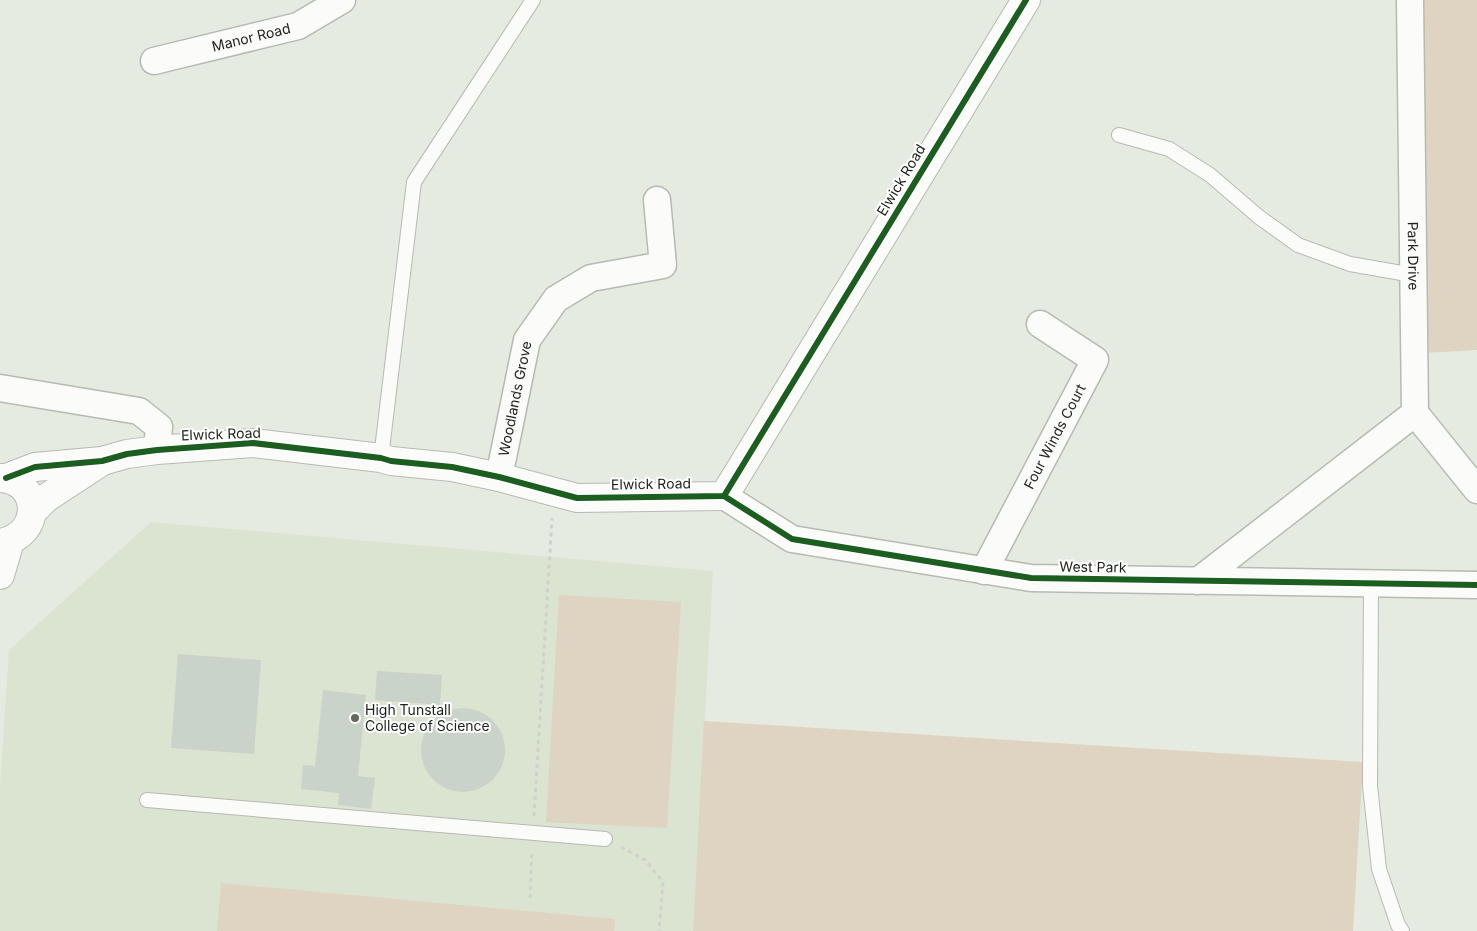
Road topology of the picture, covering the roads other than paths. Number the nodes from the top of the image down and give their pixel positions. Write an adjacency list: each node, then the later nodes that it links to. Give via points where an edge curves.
1 (342, 0): 5 (street, Manor Road, via 298,26)
2 (533, 0): 13 (lane, via 414,182)
3 (1026, 0): 18 (street, Elwick Road)
4 (1410, 0): 8 (street, Park Drive)
5 (154, 61)
6 (1119, 135): 8 (lane, via 1168,150 1210,176 1298,245 1350,264)
7 (657, 200): 15 (street, Woodlands Grove, via 663,266 591,278 556,299 527,340)
8 (1413, 275): 11 (street, Park Drive)
9 (1040, 324): 21 (street, Four Winds Court, via 1095,360)
10 (0, 388): 12 (street, via 139,411 159,427)
11 (1415, 413): 17 (street); 23 (street)
12 (157, 450): 13 (street, Elwick Road, via 253,443); 14 (street, Elwick Road)
13 (381, 458): 15 (street, Elwick Road)
14 (102, 461): 16 (street, Elwick Road, via 35,467); 19 (street, Elwick Road, via 46,498)
15 (499, 477): 18 (street, Elwick Road, via 577,498)
16 (3, 478): 19 (street, Elwick Road, via 22,487 28,494)
17 (1477, 490)
18 (724, 496): 21 (street, West Park, via 792,539)
19 (32, 512): 20 (street, Elwick Road, via 26,530)
20 (5, 542): 22 (street, Elwick Road)
21 (984, 571): 23 (street, West Park, via 1031,578)
22 (0, 575)
23 (1198, 581): 24 (street, West Park)
24 (1371, 584): 25 (street, West Park); 28 (lane, via 1370,786 1379,869)
25 (1477, 585)
26 (147, 800): 27 (lane)
27 (605, 839)
28 (1402, 931)

